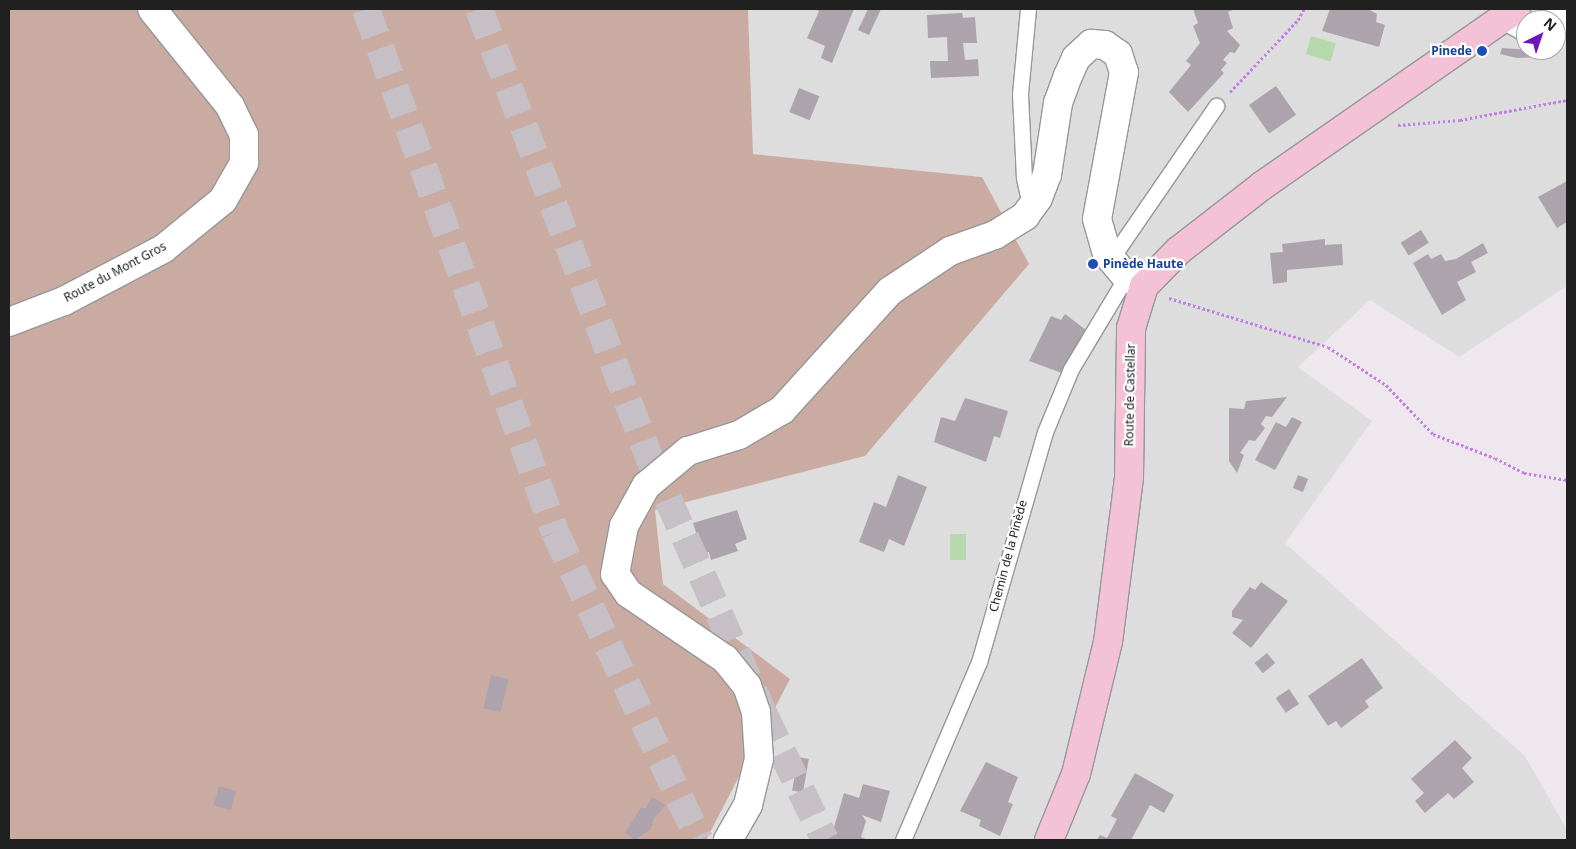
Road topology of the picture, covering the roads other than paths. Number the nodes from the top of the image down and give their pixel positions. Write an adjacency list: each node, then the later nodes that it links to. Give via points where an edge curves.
1 (152, 9): 7 (street, Route du Mont Gros, via 230,106 244,135 244,163 224,200 163,249 64,300)
2 (1028, 9): 5 (lane, via 1020,94 1024,178 1027,192)
3 (1516, 17): 6 (street, Route de Castellar, via 1263,185 1178,251)
4 (1216, 106): 6 (lane, Chemin de la Pinède)
5 (1038, 198): 6 (street, via 1047,175 1058,103 1076,58 1091,44 1105,45 1118,54 1124,72 1097,219); 8 (street, via 1025,216 995,235 950,251 890,291 782,410 739,435 688,451 646,486 624,526 615,574 628,593 725,659 747,686 756,712 759,759 748,805)
6 (1127, 274): 9 (lane, Chemin de la Pinède, via 1071,369 1045,432 979,662); 10 (street, Route de Castellar, via 1131,328 1129,477 1108,642 1076,774)
7 (9, 322)
8 (728, 840)
9 (903, 840)
10 (1049, 840)

